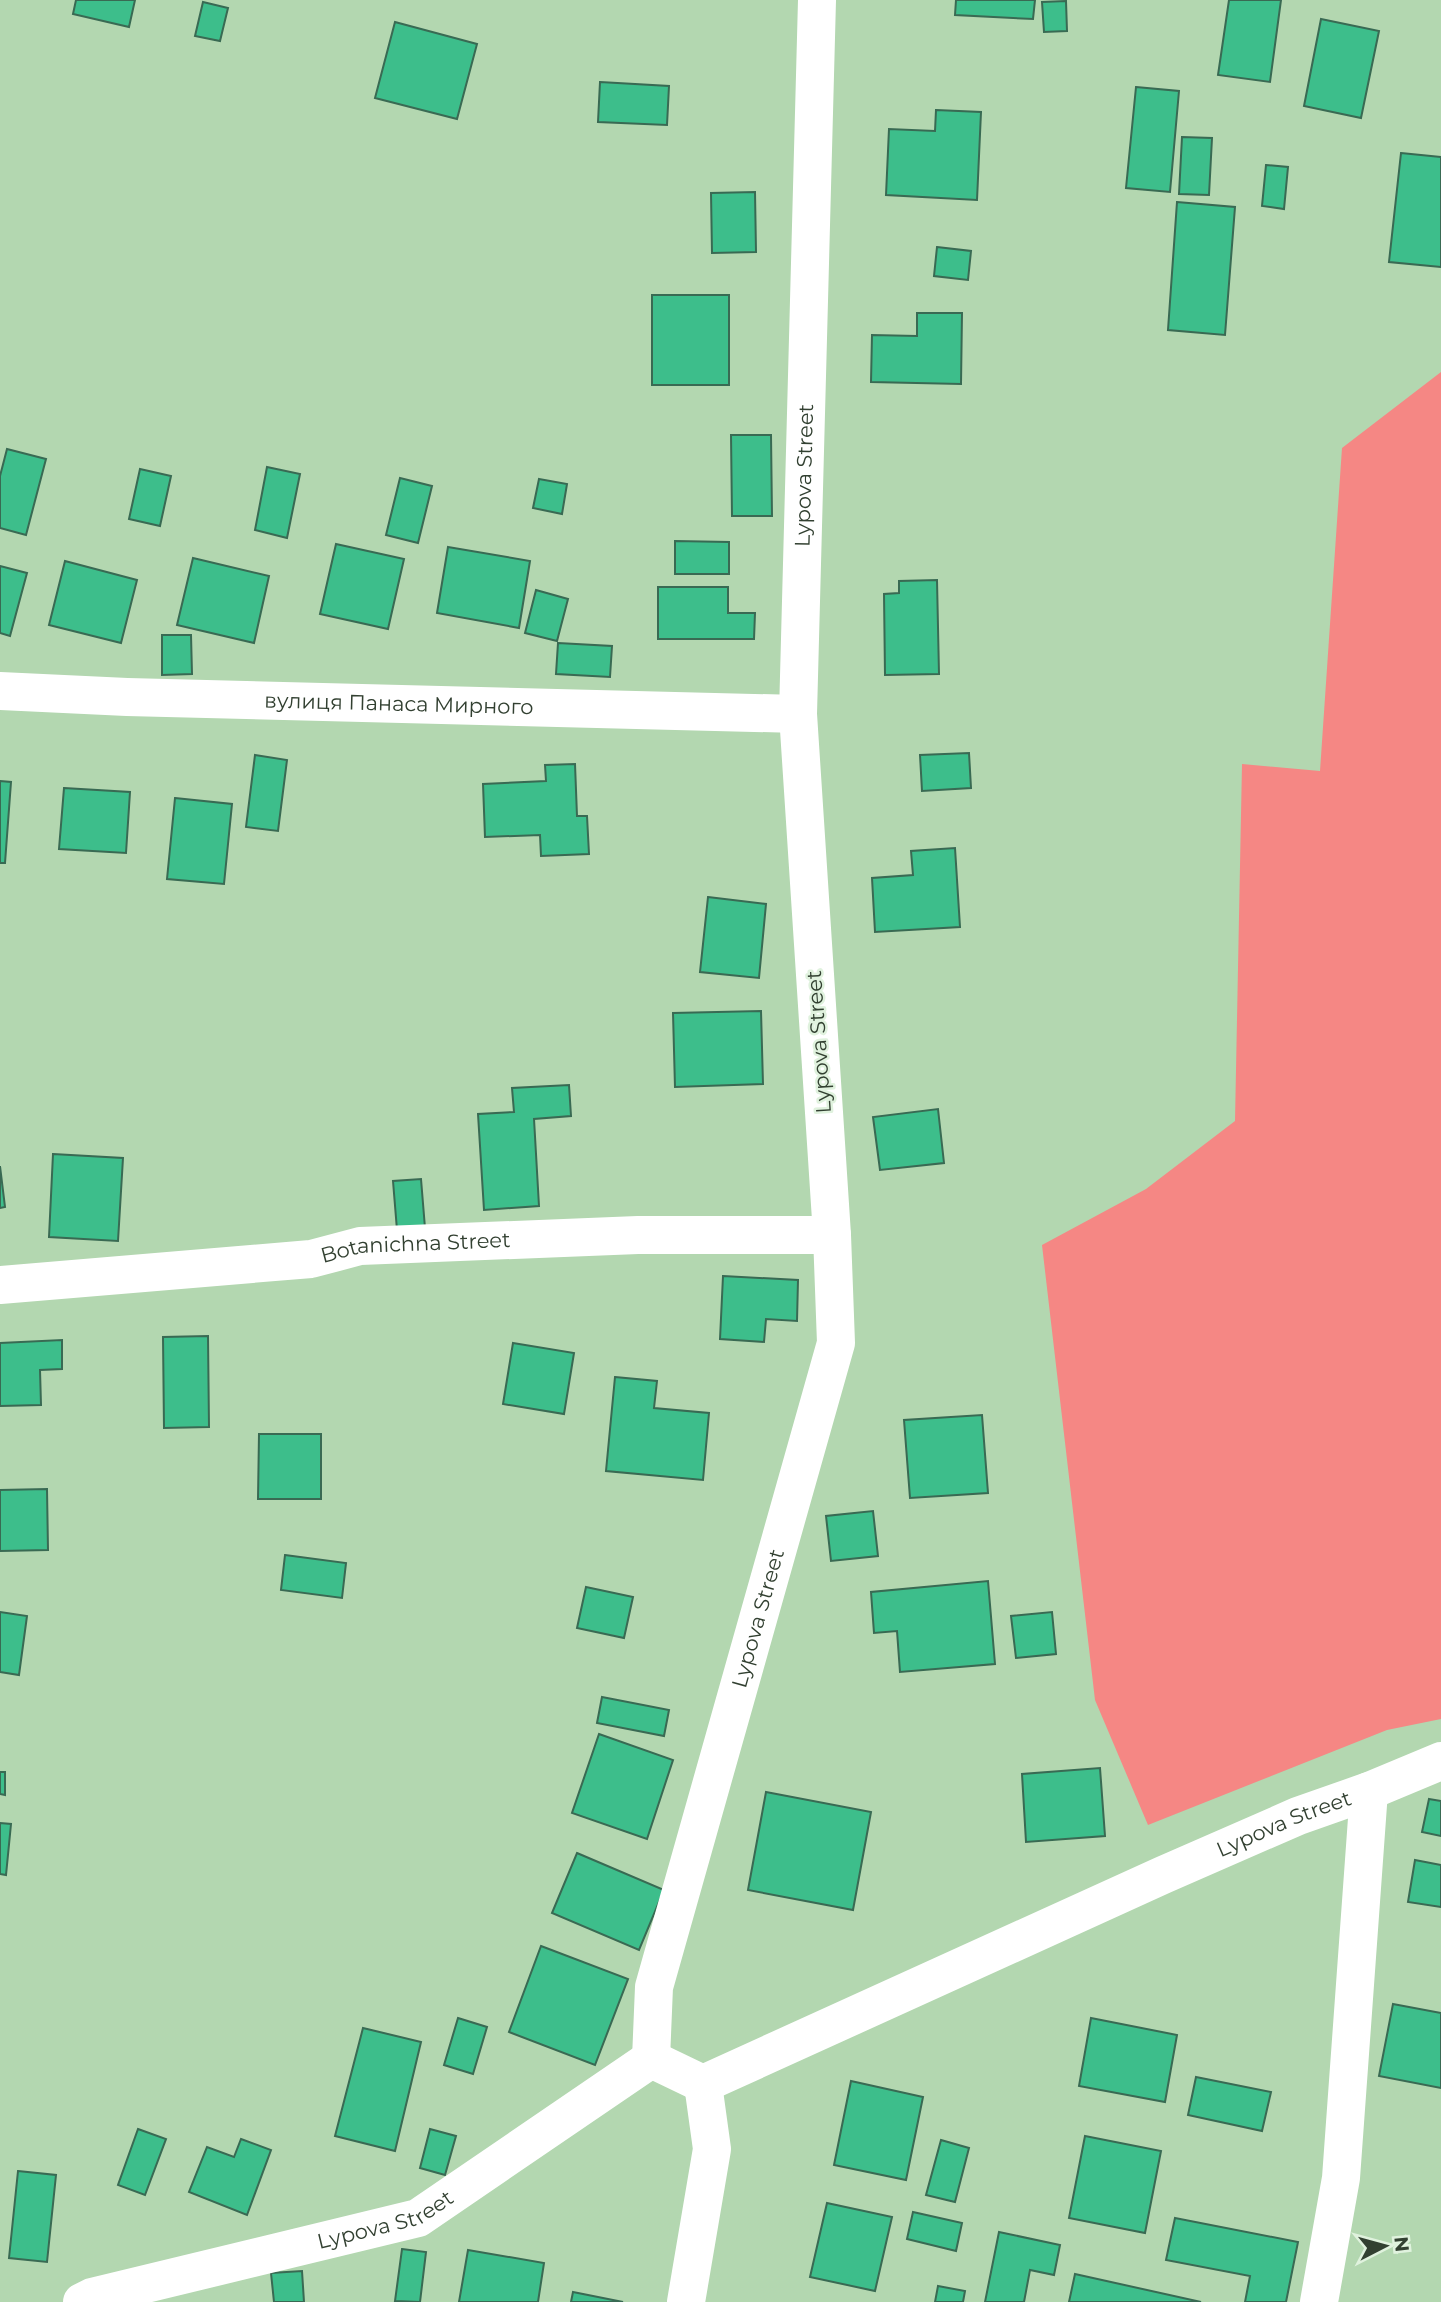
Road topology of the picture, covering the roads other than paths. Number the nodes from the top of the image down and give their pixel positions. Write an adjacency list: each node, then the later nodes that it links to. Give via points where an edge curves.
1 (817, 0): 3 (street, Lypova Street)
2 (0, 691): 3 (street, вулиця Панаса Мирного)
3 (798, 714): 4 (street, Lypova Street)
4 (832, 1235): 5 (street, Botanichna Street, via 638,1235 360,1247 311,1259); 8 (street, Lypova Street, via 836,1343 654,1987)
5 (0, 1285)
6 (1441, 1761): 7 (street, Lypova Street)
7 (1369, 1791): 9 (street, Lypova Street, via 1298,1816 1175,1870); 12 (street, via 1341,2178)
8 (651, 2059): 9 (street); 10 (street, Lypova Street, via 418,2218)
9 (703, 2084): 11 (street, via 712,2149)
10 (82, 2302)
11 (686, 2302)
12 (1319, 2302)

